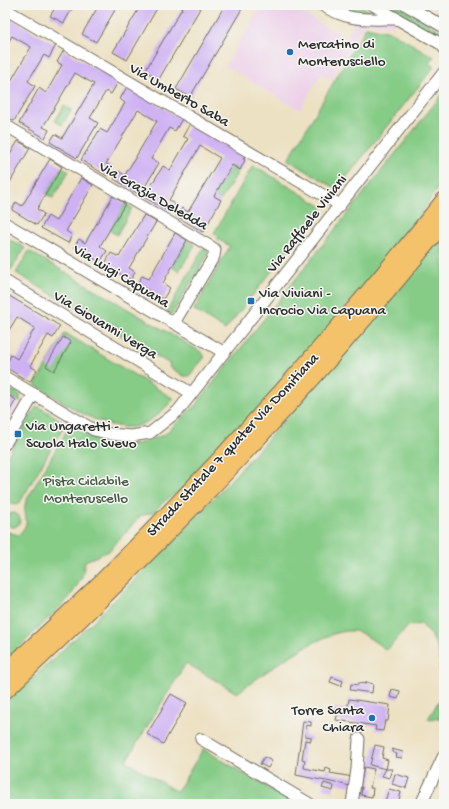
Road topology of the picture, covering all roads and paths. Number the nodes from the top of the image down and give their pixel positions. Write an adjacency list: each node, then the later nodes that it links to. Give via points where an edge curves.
1 (322, 5): 5 (street, via 338,15 350,18)
2 (373, 5): 5 (street)
3 (406, 5): 6 (street)
4 (5, 9): 11 (street, Via Umberto Saba)
5 (396, 19): 7 (street)
6 (444, 27)
7 (444, 48)
8 (444, 72): 11 (street, Via Raffaele Viviani)
9 (5, 125): 15 (street, Via Grazia Deledda, via 215,250 214,256)
10 (444, 201): 21 (highway, Strada Statale 7 quater Via Domitiana, via 268,409 108,576)
11 (340, 204): 16 (street, Via Raffaele Viviani)
12 (444, 221): 22 (highway, Strada Statale 7 quater Via Domitiana, via 321,368 228,470 117,584)
13 (5, 223): 15 (street, Via Luigi Capuana)
14 (5, 281): 18 (street, Via Giovanni Verga)
15 (174, 323): 16 (street, Via Luigi Capuana)
16 (223, 352): 18 (street, Via Raffaele Viviani)
17 (5, 377): 19 (street, Via Raffaele Viviani)
18 (191, 393): 19 (street, Via Raffaele Viviani, via 178,411 165,422 150,432 131,436 94,430)
19 (34, 394): 20 (street)
20 (5, 444)
21 (5, 673)
22 (5, 690)
23 (201, 739): 26 (street)
24 (358, 739): 27 (street)
25 (444, 755): 28 (street)
26 (310, 804)
27 (352, 804)
28 (421, 804)

